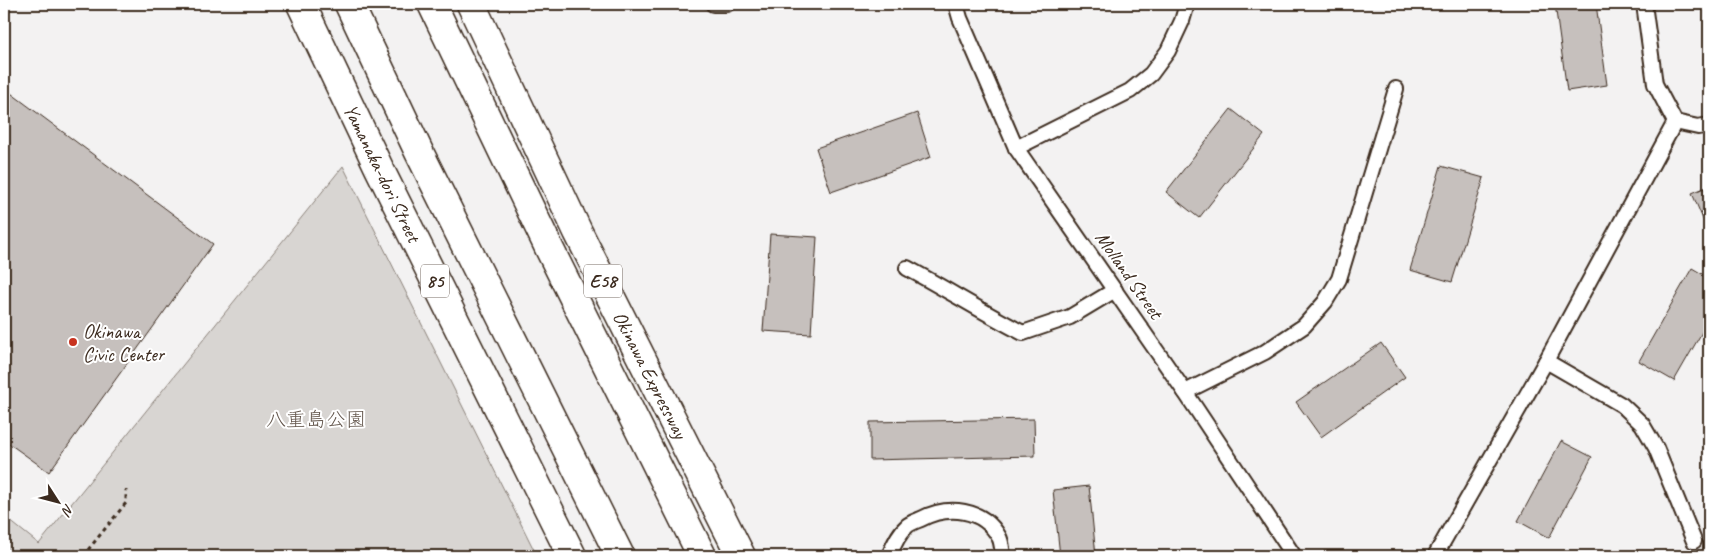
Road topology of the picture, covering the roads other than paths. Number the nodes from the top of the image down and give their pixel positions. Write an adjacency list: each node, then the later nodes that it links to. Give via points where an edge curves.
1 (301, 4): 19 (main road, Yamanaka-dori Street / 85)
2 (349, 4): 20 (main road, 85, via 423,161)
3 (432, 4): 21 (main road, Okinawa Expressway / E58)
4 (471, 4): 22 (main road, Okinawa Expressway / E58, via 578,232)
5 (713, 4): 6 (lane)
6 (727, 4)
7 (956, 4): 13 (lane, Molland Street)
8 (1187, 4): 13 (lane, via 1168,51 1151,74 1130,91)
9 (1644, 4): 11 (lane, via 1654,84)
10 (1396, 89): 17 (lane, via 1339,279 1325,302 1304,326 1272,347)
11 (1675, 122): 12 (lane, via 1698,127); 16 (lane)
12 (1709, 125)
13 (1016, 148): 15 (lane, Molland Street)
14 (907, 268): 15 (lane, via 1023,333 1070,317)
15 (1115, 290): 17 (lane, Molland Street)
16 (1546, 361): 18 (lane, via 1622,405 1642,424 1656,448); 26 (lane)
17 (1185, 392): 25 (lane, Molland Street)
18 (1694, 541)
19 (572, 556)
20 (620, 556)
21 (702, 556)
22 (741, 556)
23 (889, 556): 24 (lane, via 907,526 946,510 966,511 989,524 1000,538)
24 (1003, 556)
25 (1294, 556)
26 (1435, 556)

